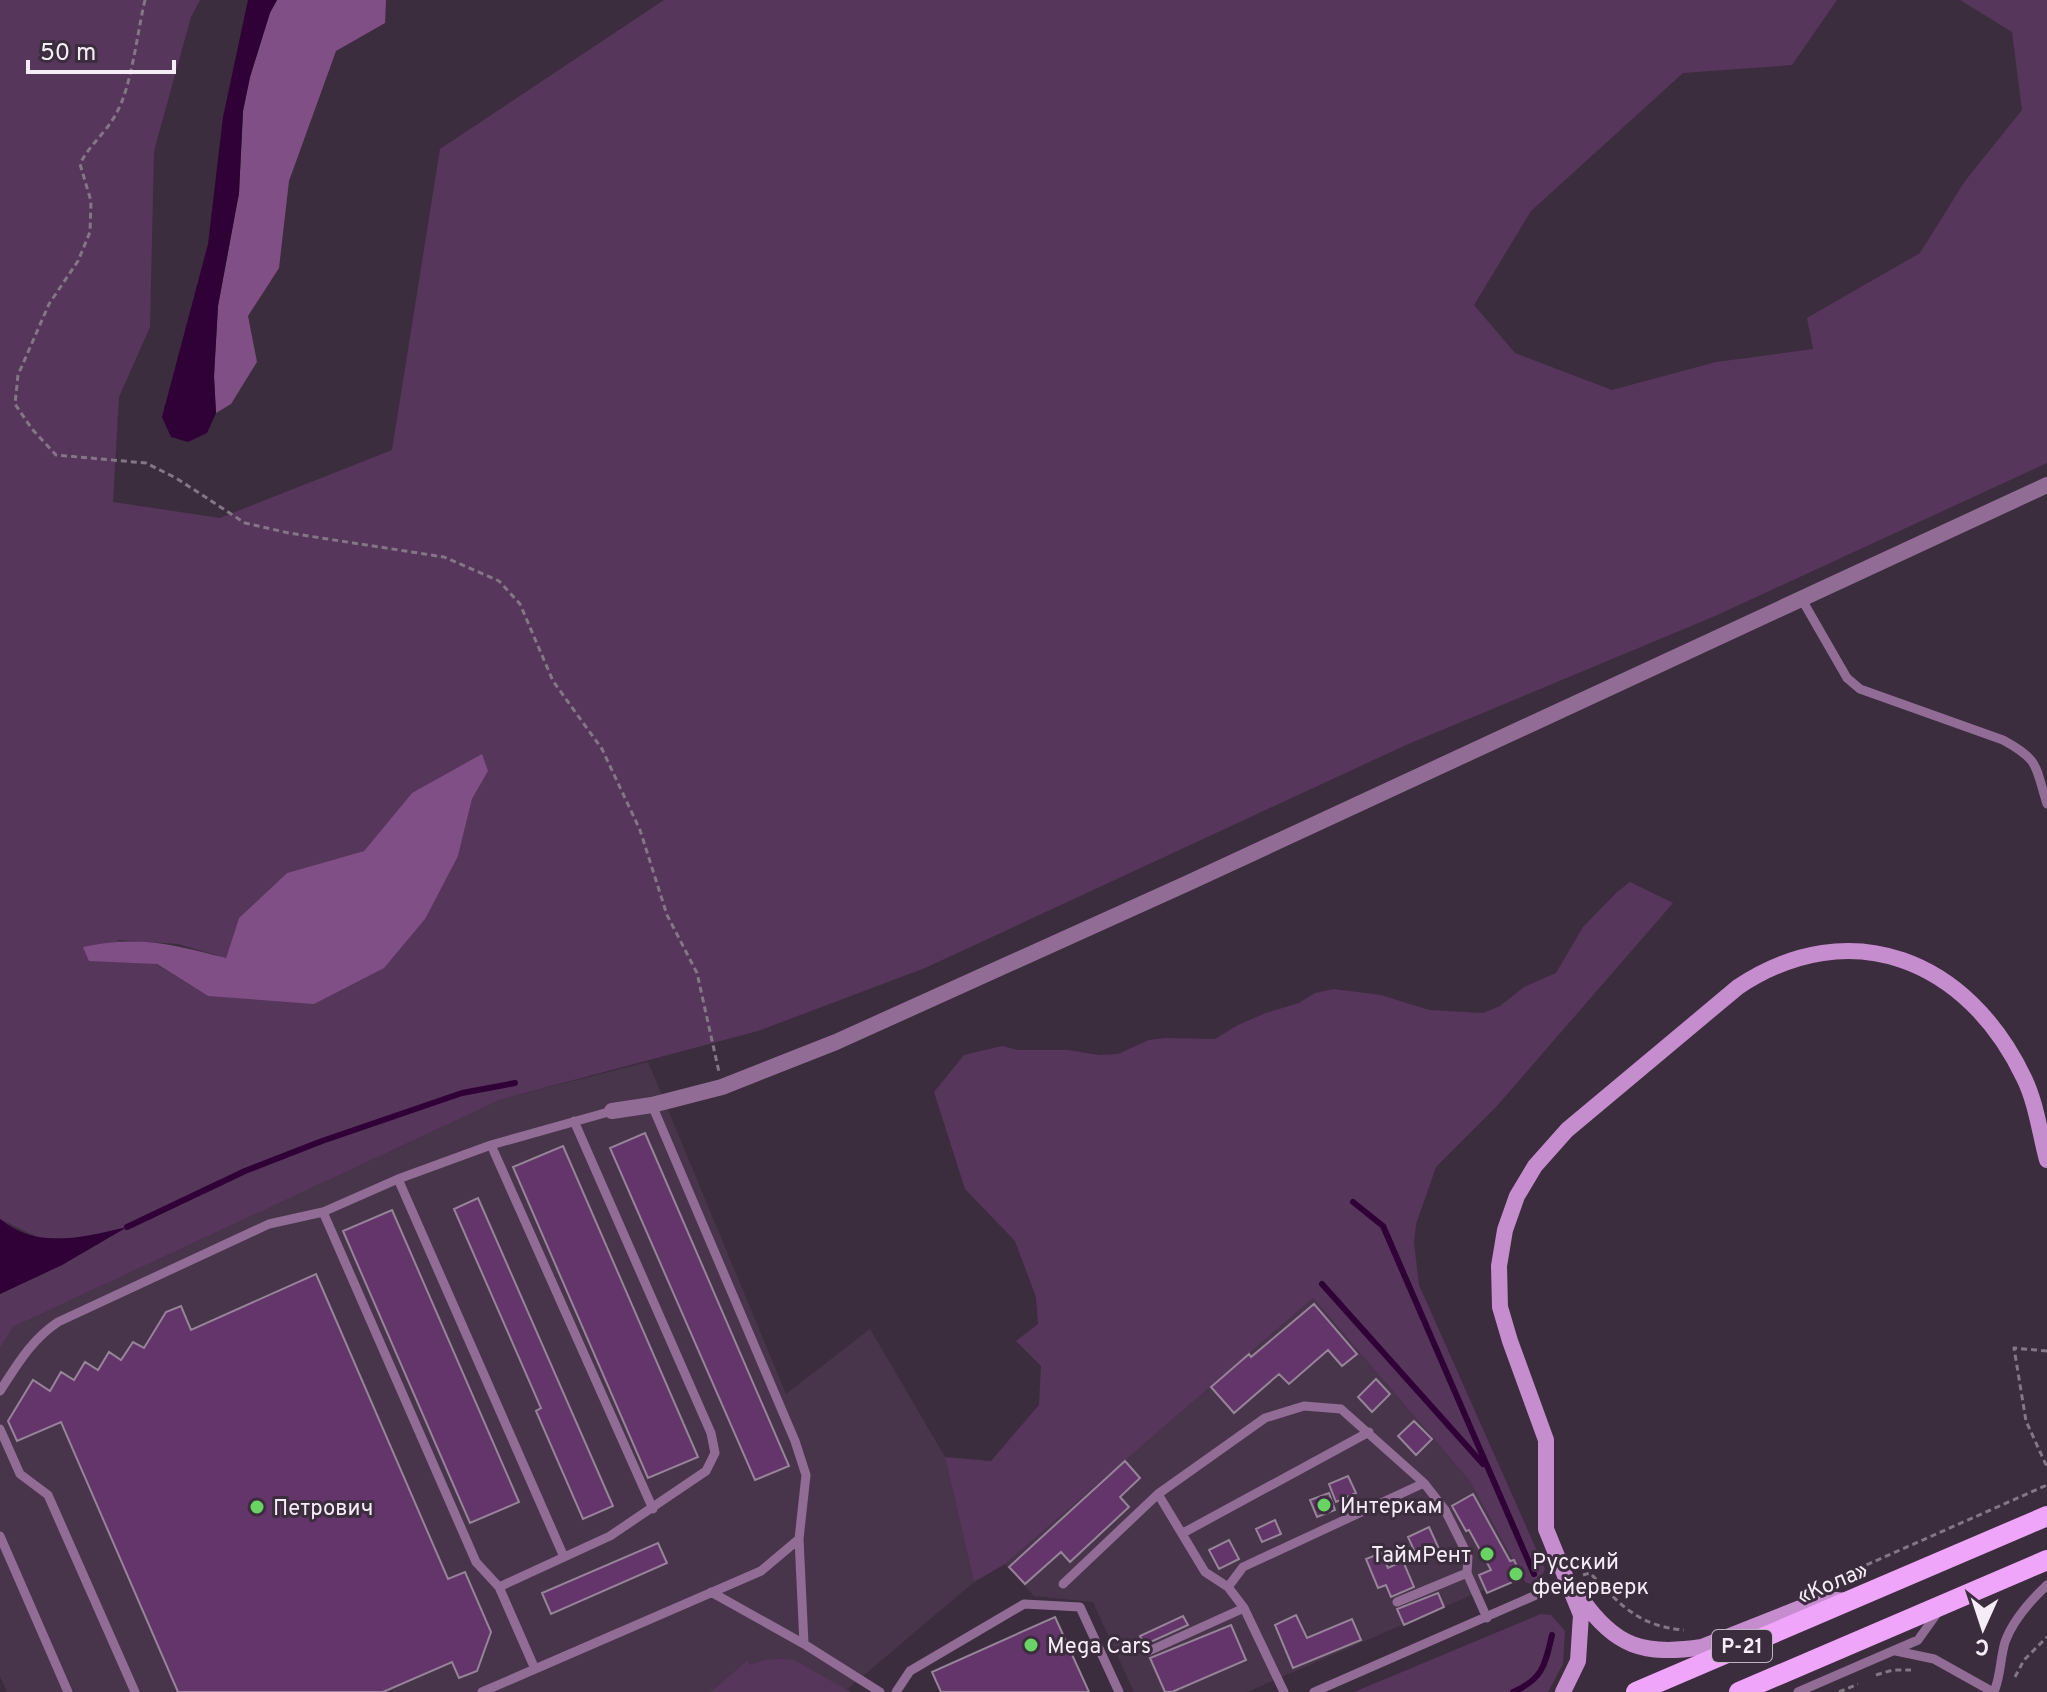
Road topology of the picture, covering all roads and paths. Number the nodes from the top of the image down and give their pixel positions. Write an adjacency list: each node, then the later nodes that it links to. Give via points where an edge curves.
1 (145, 0): 5 (path, via 117,113 80,164 91,201 90,232 49,304 18,375 15,404 56,455 146,463 245,523 444,557 499,581 520,604 553,681 602,749 640,830 667,915 697,973)
2 (2047, 485): 3 (street)
3 (1801, 598): 4 (lane, via 1847,678 1860,689 2023,751 2033,759); 5 (street, via 1159,896 836,1042)
4 (2047, 804)
5 (722, 1087): 6 (street)
6 (652, 1105): 7 (street); 25 (lane, via 795,1441 806,1475)
7 (612, 1111): 8 (lane)
8 (574, 1121): 9 (lane); 21 (lane, via 711,1433 715,1453 706,1471)
9 (491, 1145): 11 (lane); 21 (lane)
10 (2047, 1160): 29 (street, via 2026,1080 1974,1006 1942,977 1905,959 1859,950 1822,953 1763,970 1567,1130 1517,1196 1499,1266 1503,1319 1546,1440 1546,1529)
11 (398, 1179): 12 (lane); 26 (lane)
12 (323, 1212): 14 (lane, via 269,1224 58,1322 33,1341); 33 (lane, via 476,1562)
13 (2047, 1351): 17 (path, via 2014,1348 2026,1421)
14 (0, 1391)
15 (0, 1429): 53 (lane, via 20,1474 48,1495)
16 (1369, 1432): 18 (lane); 20 (lane, via 1341,1409 1304,1406 1265,1418); 23 (lane)
17 (2047, 1467)
18 (1424, 1483): 28 (lane, via 1462,1544); 34 (lane, via 1243,1567)
19 (2047, 1485): 31 (path)
20 (1158, 1494): 23 (lane); 30 (lane)
21 (653, 1509): 26 (lane)
22 (2047, 1516): 36 (main road, «Кола» / Р-21)
23 (1183, 1533): 34 (lane, via 1205,1572)
24 (0, 1536): 52 (lane)
25 (799, 1539): 35 (lane, via 761,1571); 43 (lane)
26 (564, 1557): 33 (lane)
27 (2047, 1560): 38 (main road, Р-21)
28 (1467, 1573): 37 (lane); 40 (lane)
29 (1568, 1581): 36 (street, via 1610,1633 1627,1643 1665,1650 1702,1647 1823,1599); 40 (lane); 41 (path, via 1590,1573 1627,1611 1664,1628); 59 (street, via 1581,1615 1581,1637 1578,1661)
30 (1063, 1584)
31 (1822, 1584)
32 (2047, 1585): 64 (lane, via 2030,1601 2006,1640)
33 (499, 1587): 46 (lane)
34 (1228, 1587): 39 (lane)
35 (711, 1592): 43 (lane); 46 (lane)
36 (1848, 1601): 60 (main road, «Кола» / Р-21)
37 (1397, 1602)
38 (1945, 1603): 45 (lane, via 1918,1640); 61 (main road, Р-21)
39 (1244, 1608): 44 (lane); 57 (lane)
40 (1487, 1618): 58 (lane)
41 (1686, 1630)
42 (2047, 1637): 50 (path, via 2024,1660)
43 (804, 1644): 54 (lane)
44 (1149, 1651)
45 (1892, 1651): 62 (lane); 64 (lane, via 1934,1659)
46 (535, 1669): 51 (lane)
47 (1920, 1670): 48 (path)
48 (1876, 1675)
49 (1864, 1681): 63 (path)
50 (2012, 1683)
51 (486, 1691)
52 (68, 1692)
53 (135, 1692)
54 (880, 1692)
55 (896, 1692): 56 (lane, via 910,1671 1024,1604 1080,1607)
56 (1119, 1692)
57 (1284, 1692)
58 (1314, 1692)
59 (1563, 1692)
60 (1636, 1692)
61 (1739, 1692)
62 (1798, 1692)
63 (1839, 1692)
64 (1994, 1692)

